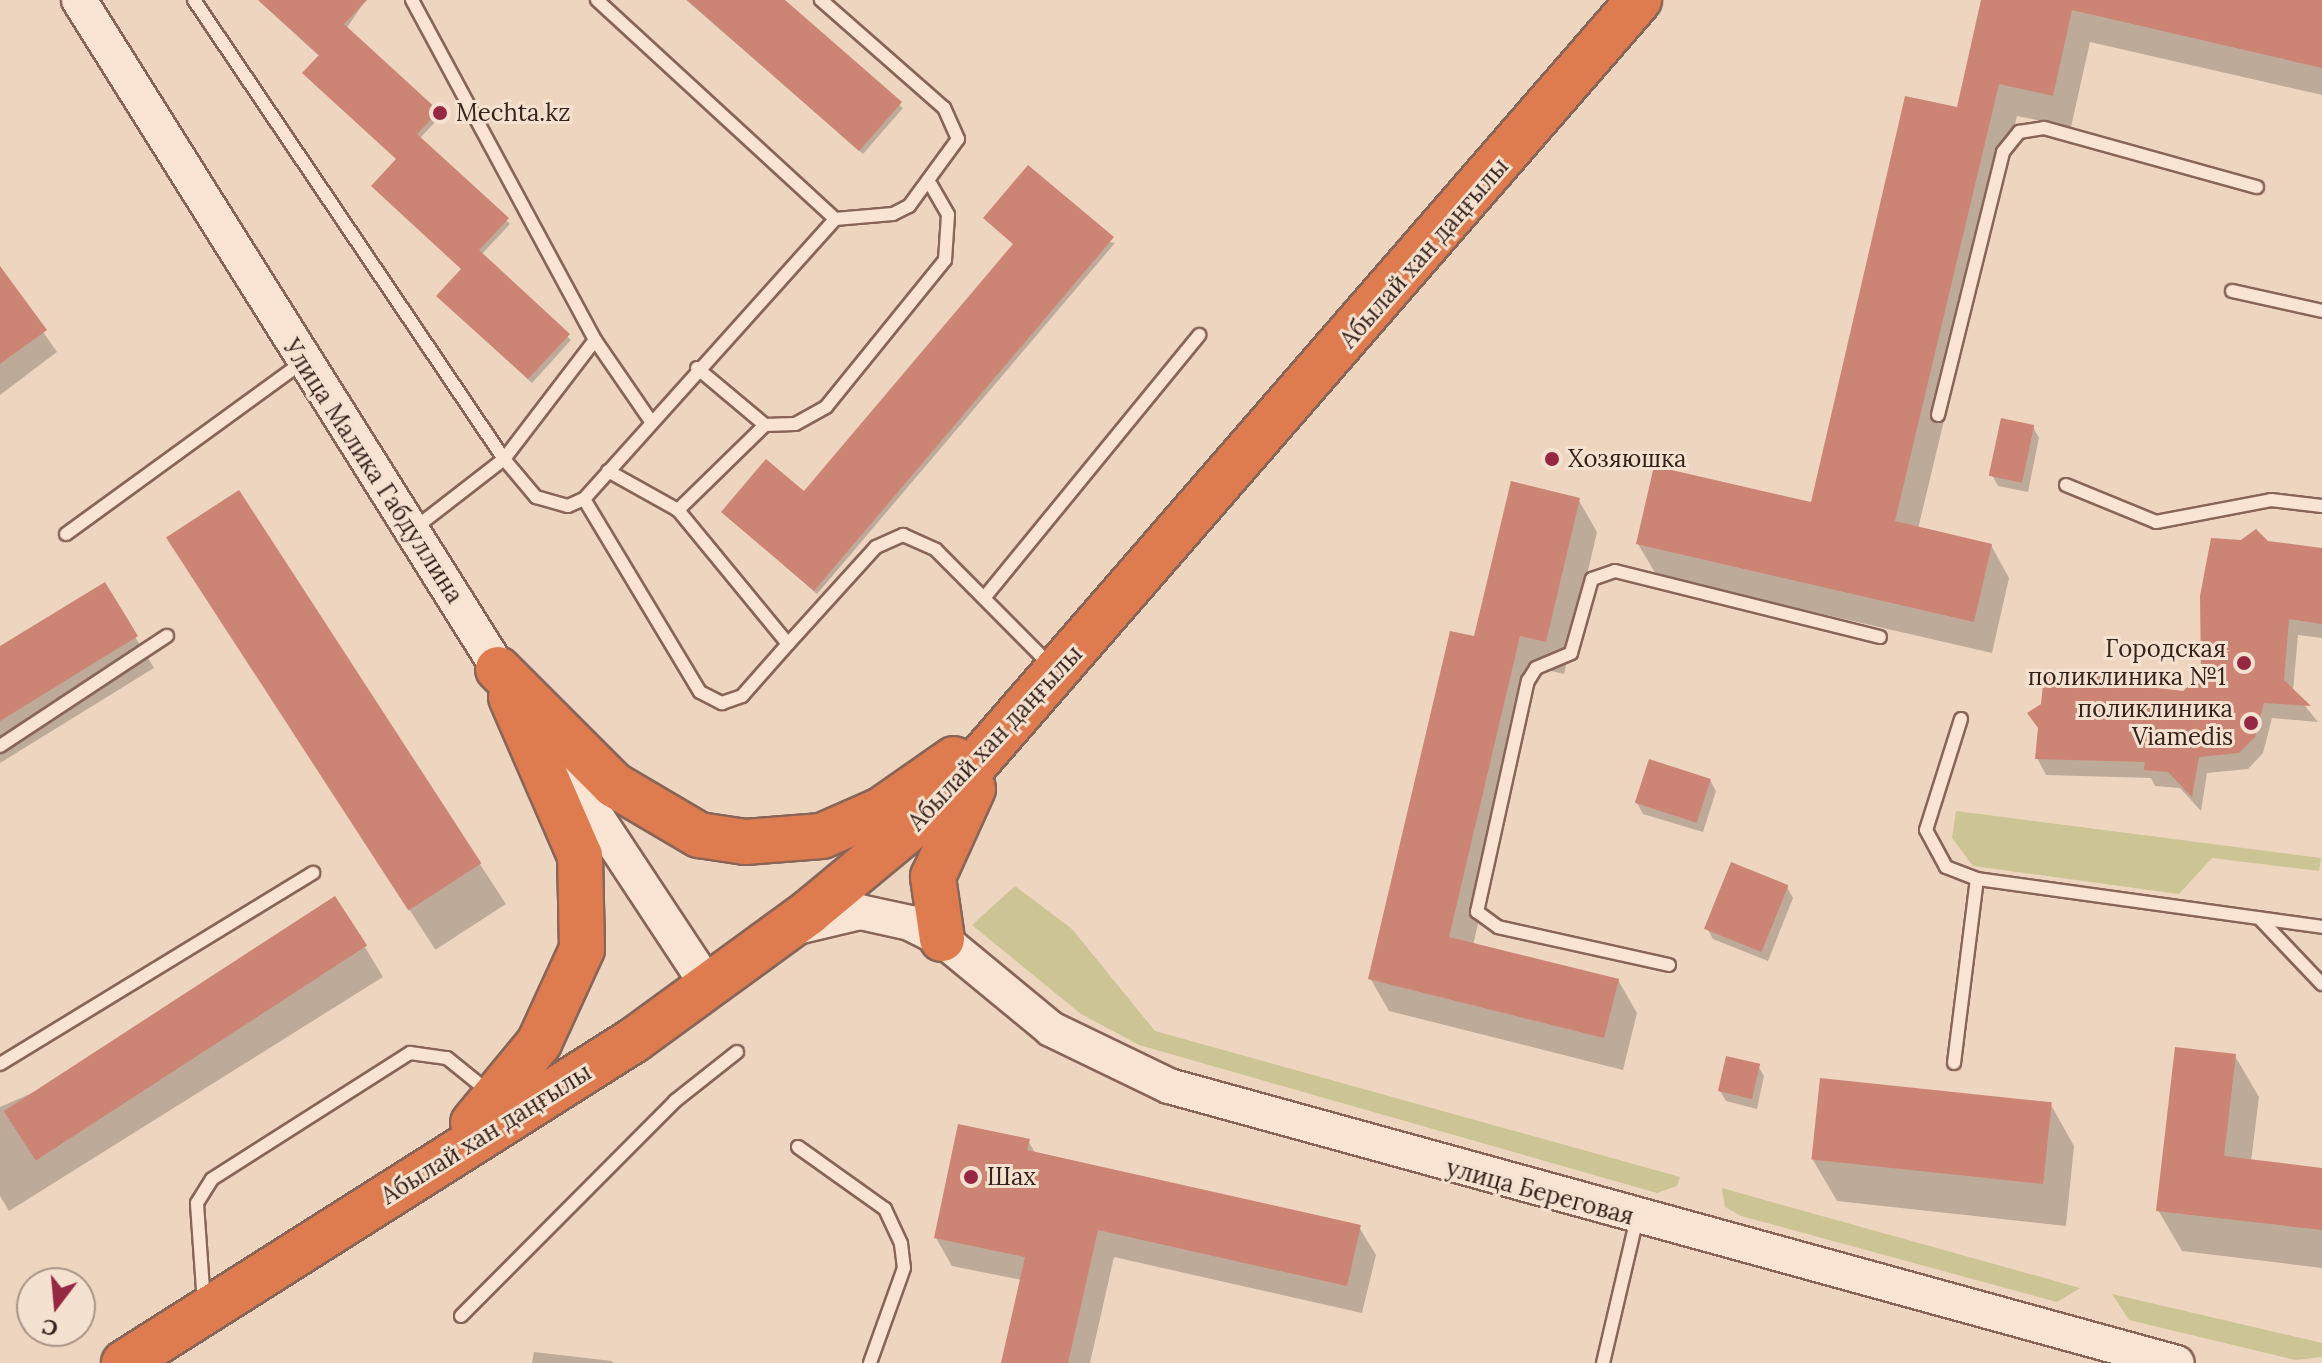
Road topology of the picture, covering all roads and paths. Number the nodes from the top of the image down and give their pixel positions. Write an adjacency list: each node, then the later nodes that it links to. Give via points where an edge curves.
1 (79, 0): 14 (street, Улица Малика Габдуллина)
2 (194, 0): 19 (lane)
3 (412, 0): 13 (lane)
4 (597, 0): 9 (lane)
5 (821, 0): 7 (lane, via 957,126 958,139)
6 (1639, 0): 32 (highway, Абылай хан даңғылы)
7 (931, 185): 9 (lane, via 893,214); 18 (lane, via 948,215 945,260 826,407 795,424)
8 (2257, 187): 16 (lane, via 2044,128 2019,132 2003,152)
9 (835, 219): 15 (lane)
10 (2232, 291): 11 (lane)
11 (2322, 311)
12 (1199, 335): 27 (lane)
13 (595, 340): 17 (lane); 19 (lane)
14 (301, 363): 25 (street, Улица Малика Габдуллина); 26 (lane)
15 (697, 368): 17 (lane); 18 (lane)
16 (1938, 415)
17 (650, 420): 20 (lane)
18 (765, 425): 24 (lane)
19 (504, 459): 22 (lane, via 551,504); 25 (lane)
20 (608, 471): 22 (lane); 24 (lane)
21 (2066, 485): 23 (lane, via 2156,522 2271,500)
22 (584, 499): 30 (lane, via 700,692 722,703 742,696)
23 (2322, 506)
24 (678, 510): 30 (lane)
25 (414, 528): 31 (street, Улица Малика Габдуллина)
26 (66, 534)
27 (984, 598): 30 (lane, via 922,539 888,539); 32 (lane)
28 (167, 636): 35 (lane)
29 (1880, 637): 42 (lane, via 1615,571 1592,579 1571,653 1536,668 1528,681 1477,912 1498,927)
30 (788, 644)
31 (498, 669): 33 (highway, via 638,804 683,831 745,842 788,842 853,827); 44 (street, Улица Малика Габдуллина); 48 (highway, via 570,825 583,918 582,949 558,1012)
32 (1058, 673): 33 (highway, Абылай хан даңғылы)
33 (1027, 707): 40 (highway, Абылай хан даңғылы, via 944,800); 41 (highway, via 938,858 930,898)
34 (1961, 719): 37 (lane, via 1926,830 1946,867)
35 (0, 746)
36 (313, 873): 47 (lane)
37 (1977, 879): 38 (lane); 46 (lane)
38 (2260, 919): 39 (lane); 43 (lane)
39 (2322, 927)
40 (777, 935): 41 (street, via 860,912); 44 (highway, Абылай хан даңғылы)
41 (942, 939): 50 (street, улица Береговая, via 1051,1029 1169,1086)
42 (1669, 965)
43 (2322, 984)
44 (708, 986): 48 (highway, Абылай хан даңғылы)
45 (737, 1052): 52 (lane, via 675,1101)
46 (1954, 1063)
47 (0, 1064)
48 (507, 1107): 51 (highway, Абылай хан даңғылы, via 404,1186); 51 (lane, via 447,1058 410,1053 212,1179 197,1203)
49 (798, 1147): 54 (lane, via 885,1209 901,1244 904,1268)
50 (1637, 1218): 55 (lane); 56 (street, улица Береговая)
51 (205, 1312): 53 (highway, Абылай хан даңғылы)
52 (461, 1316)
53 (124, 1363)
54 (870, 1363)
55 (1603, 1363)
56 (2177, 1363)

